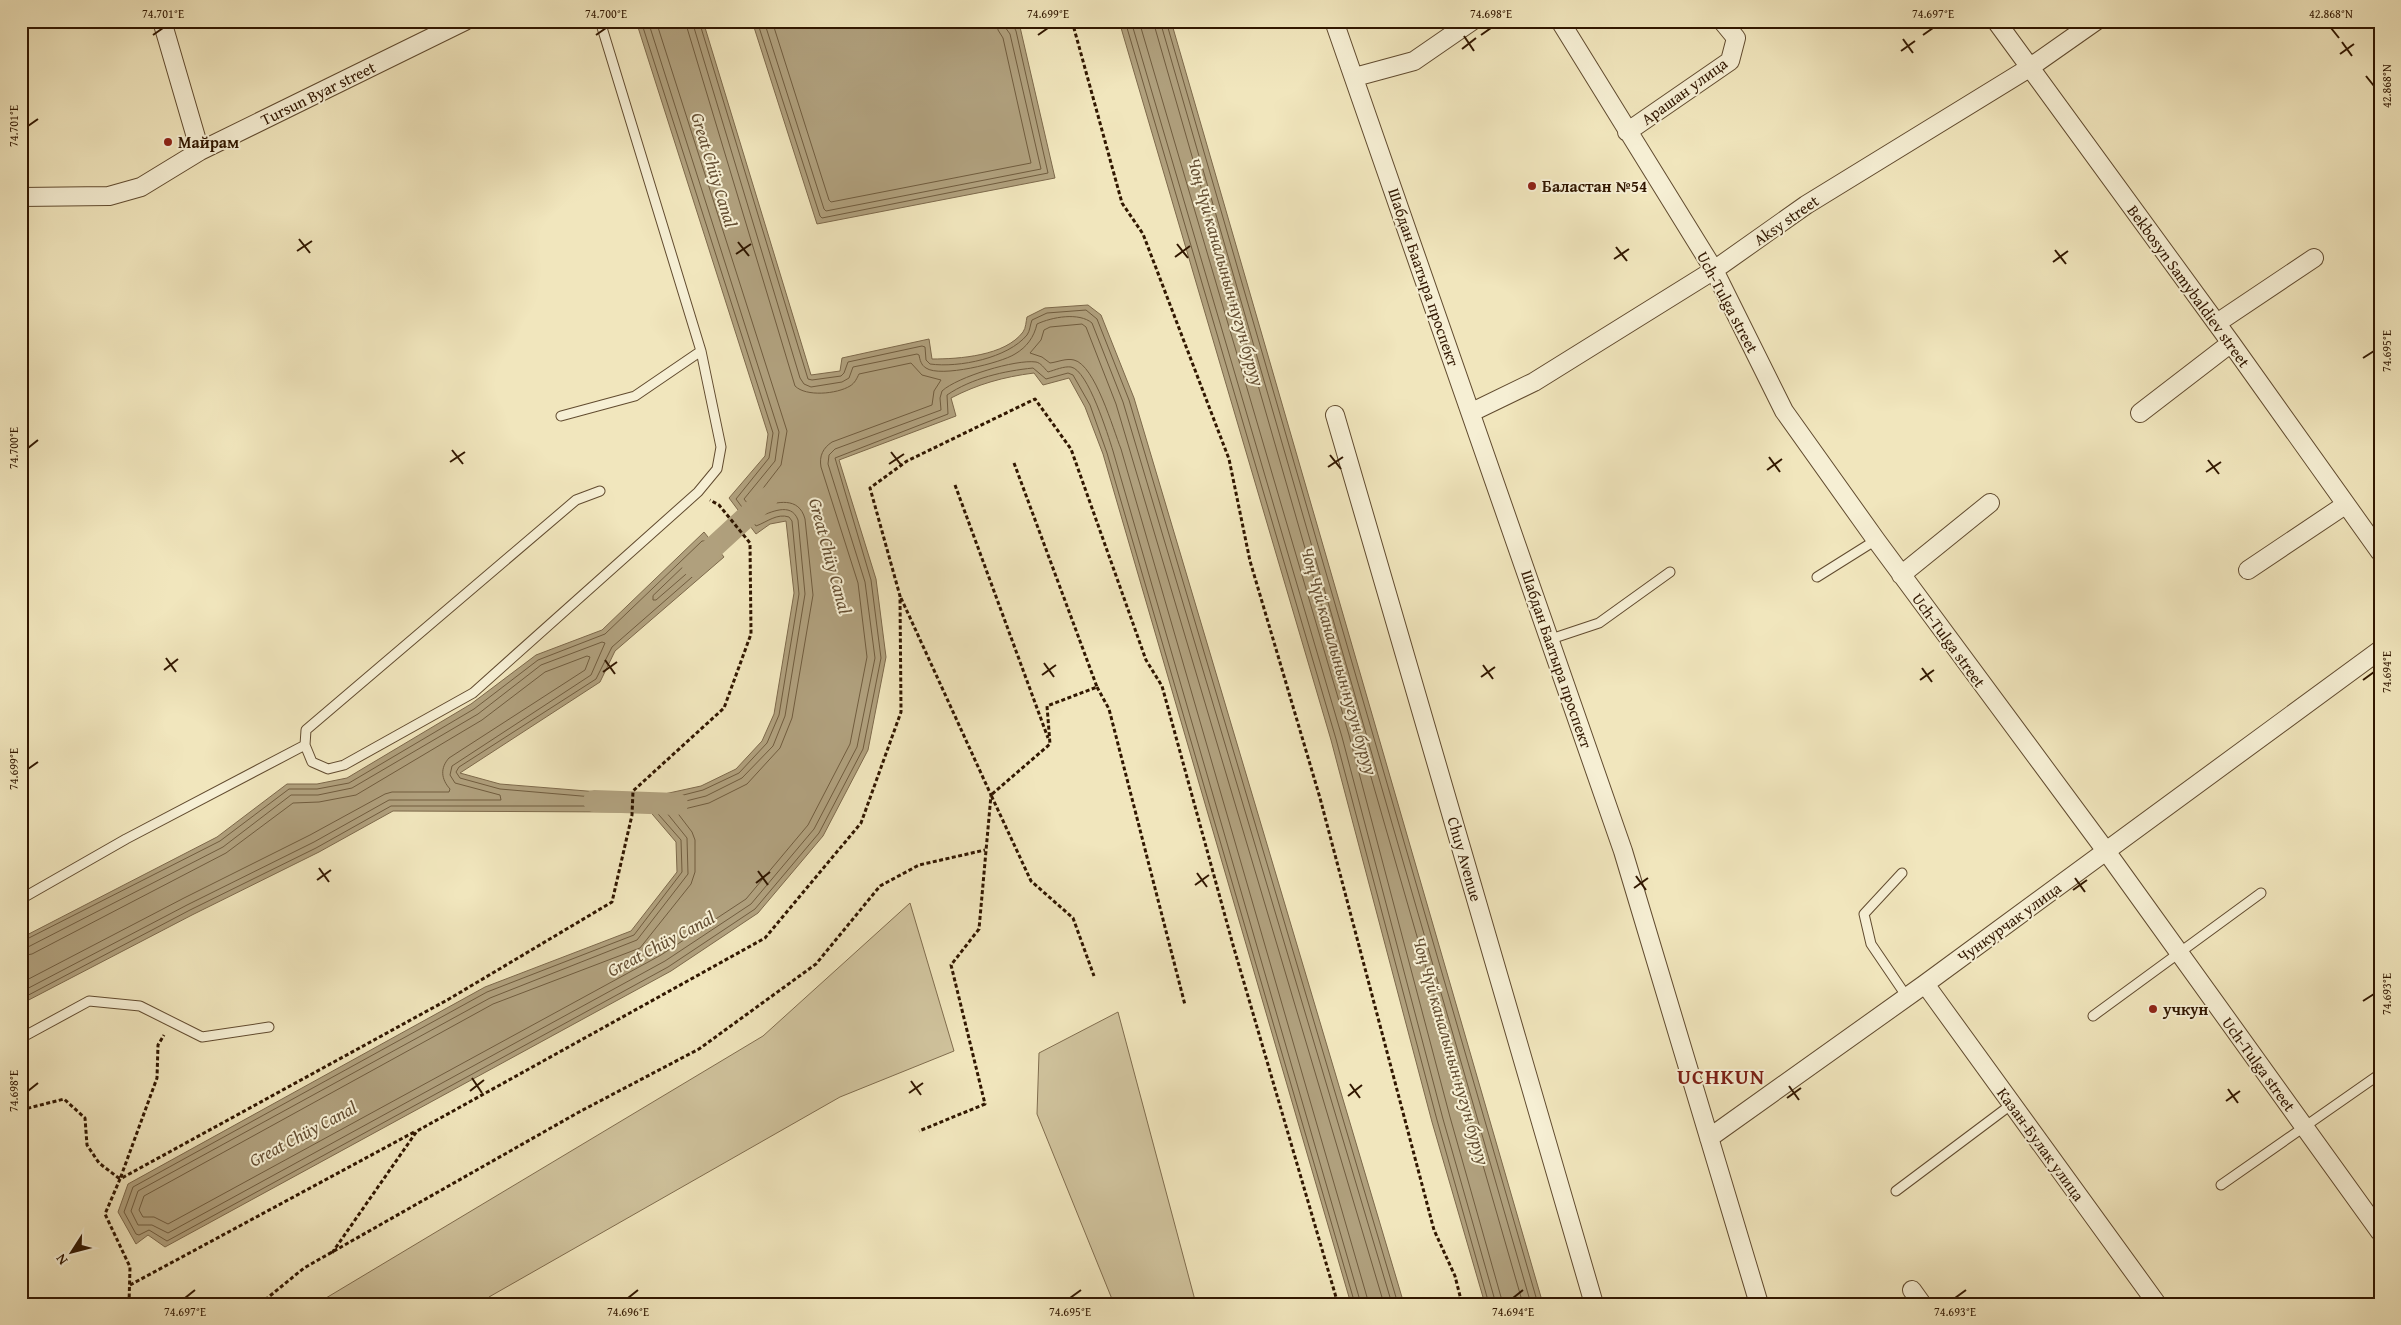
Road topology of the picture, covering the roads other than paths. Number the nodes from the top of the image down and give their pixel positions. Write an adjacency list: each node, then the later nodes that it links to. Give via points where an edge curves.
1 (162, 21): 14 (street)
2 (465, 21): 10 (street, Tursun Byar street)
3 (600, 21): 20 (lane)
4 (1334, 21): 12 (street, Шабдан Баатыра проспект)
5 (1472, 21): 12 (street, via 1414,61)
6 (1560, 21): 13 (street, Uch-Tulga street)
7 (1722, 21): 13 (street, Арашан улица, via 1736,38 1730,61)
8 (1996, 21): 11 (street, Bekbosyn Samybaldiev street)
9 (2096, 21): 11 (street, Aksy street)
10 (443, 27): 14 (street, Tursun Byar street)
11 (2029, 68): 17 (street, Aksy street, via 1806,205); 18 (street, Bekbosyn Samybaldiev street)
12 (1355, 77): 21 (street, Шабдан Баатыра проспект)
13 (1627, 132): 17 (street, Uch-Tulga street)
14 (200, 150): 15 (street, Tursun Byar street, via 141,187 108,196)
15 (21, 197)
16 (2314, 258): 18 (street)
17 (1714, 270): 21 (street, Aksy street, via 1534,382); 28 (street, Uch-Tulga street, via 1784,412)
18 (2217, 323): 19 (street, Bekbosyn Samybaldiev street)
19 (2231, 343): 22 (street); 27 (street, Bekbosyn Samybaldiev street)
20 (701, 351): 24 (lane, via 635,396); 36 (lane, via 721,447 717,468 698,492 473,693 344,764 328,769 312,762)
21 (1472, 412): 34 (street, Шабдан Баатыра проспект)
22 (2140, 413)
23 (1335, 415): 54 (street, Chuy Avenue)
24 (561, 416)
25 (600, 491): 36 (lane, via 576,500 321,717 306,730)
26 (1990, 503): 32 (street)
27 (2346, 505): 29 (street, Bekbosyn Samybaldiev street); 30 (street)
28 (1876, 540): 32 (street, Uch-Tulga street); 33 (lane)
29 (2380, 552)
30 (2248, 570)
31 (1670, 572): 34 (lane, via 1599,623)
32 (1901, 575): 37 (street, Uch-Tulga street)
33 (1817, 577)
34 (1550, 639): 50 (street, Шабдан Баатыра проспект, via 1623,851)
35 (2380, 650): 37 (street, Чункурчак улица)
36 (305, 745): 40 (lane, via 126,839)
37 (2106, 851): 41 (street, Uch-Tulga street); 42 (street, Чункурчак улица)
38 (1902, 873): 43 (lane, via 1864,914 1871,944)
39 (2261, 893): 41 (lane)
40 (21, 899)
41 (2178, 952): 44 (lane); 49 (street, Uch-Tulga street)
42 (1925, 984): 43 (street, Чункурчак улица); 48 (street, Казан-Булак улица)
43 (1907, 997): 50 (street, Чункурчак улица)
44 (2093, 1016)
45 (269, 1028): 46 (lane, via 202,1036 140,1006 89,1002)
46 (21, 1038)
47 (2380, 1074): 49 (lane)
48 (2012, 1104): 52 (lane); 56 (street, Казан-Булак улица)
49 (2305, 1127): 51 (lane); 53 (street, Uch-Tulga street)
50 (1709, 1138): 55 (street, Шабдан Баатыра проспект)
51 (2221, 1184)
52 (1896, 1191)
53 (2380, 1232)
54 (1594, 1304)
55 (1759, 1304)
56 (2157, 1304)

